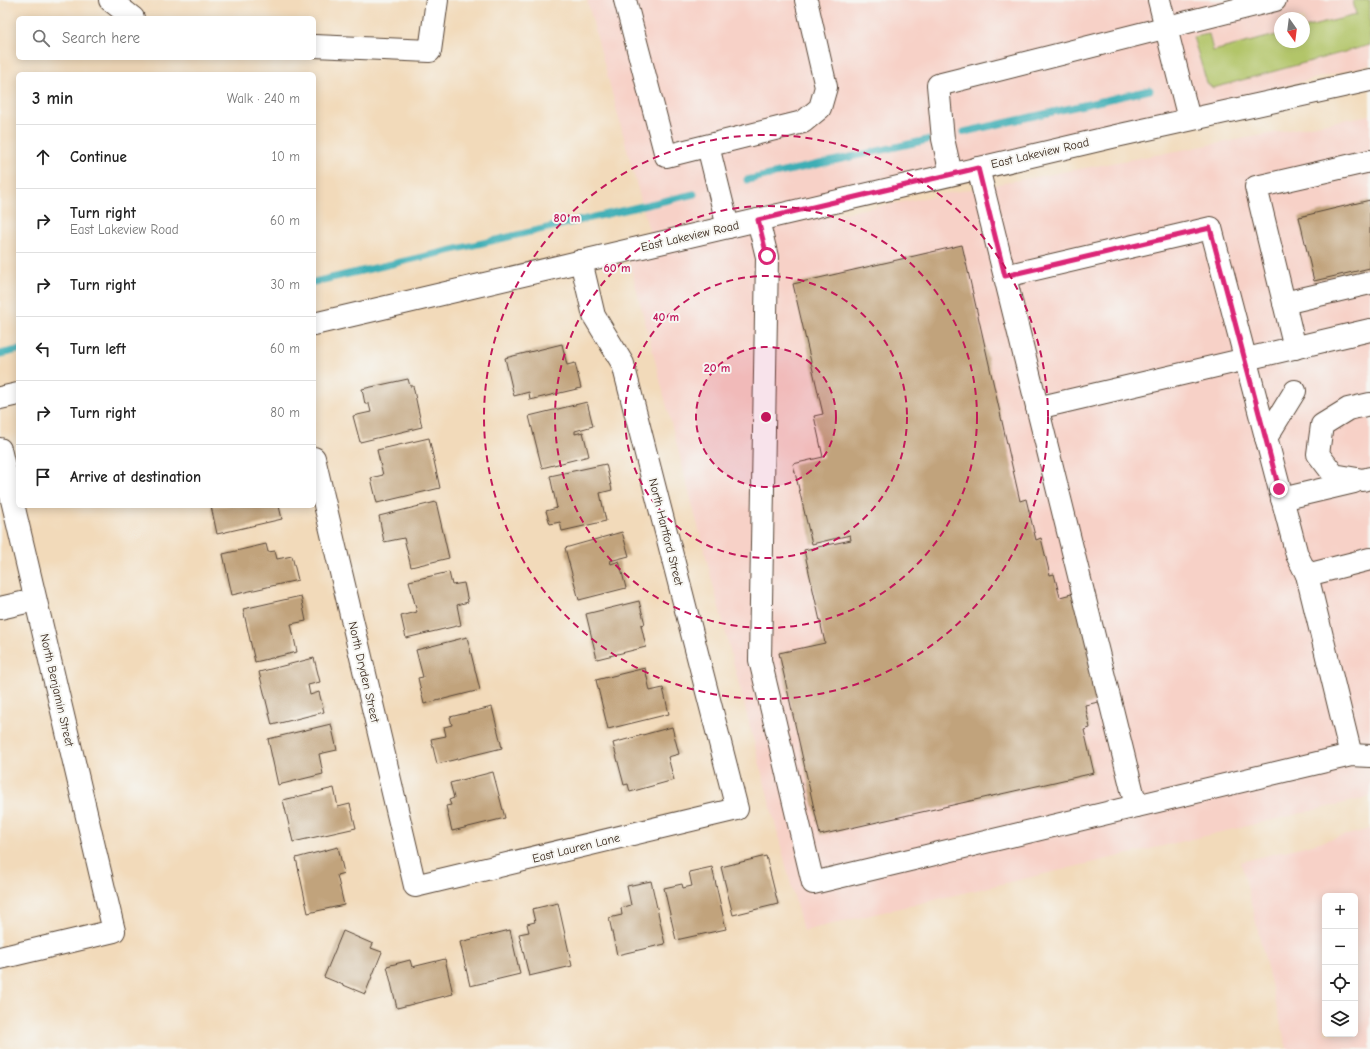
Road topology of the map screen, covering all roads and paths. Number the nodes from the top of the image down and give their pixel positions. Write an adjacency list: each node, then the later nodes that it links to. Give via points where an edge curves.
1 (110, 0): 7 (street)
2 (437, 0): 9 (street, via 430,51)
3 (625, 0): 12 (street, via 666,156)
4 (806, 0): 12 (street, via 826,87 820,108 803,122)
5 (1159, 0): 8 (street)
6 (1275, 0): 8 (street)
7 (130, 16)
8 (1166, 28): 11 (street); 15 (street, via 938,85 943,139)
9 (316, 46)
10 (1370, 80): 11 (street, East Lakeview Road)
11 (1189, 120): 14 (street, East Lakeview Road)
12 (708, 146): 17 (street)
13 (1370, 161): 21 (street, via 1256,187)
14 (978, 168): 15 (street, East Lakeview Road); 19 (street)
15 (951, 174): 16 (street, East Lakeview Road)
16 (758, 220): 17 (street, East Lakeview Road); 43 (street, via 767,256 760,660 813,882)
17 (728, 227): 18 (street, East Lakeview Road)
18 (581, 261): 22 (street, East Lakeview Road); 44 (street, North Hartford Street, via 594,316 622,364)
19 (1005, 276): 25 (street, via 1210,228); 30 (street)
20 (1370, 283): 21 (street)
21 (1284, 303): 24 (street)
22 (316, 324)
23 (1370, 330): 24 (street)
24 (1295, 348): 25 (street)
25 (1245, 359): 30 (street); 31 (street)
26 (1295, 391): 31 (street)
27 (16, 394): 28 (street)
28 (0, 398)
29 (1370, 404): 33 (street, via 1348,409 1322,425)
30 (1038, 408): 43 (street)
31 (1266, 438): 37 (street)
32 (0, 449): 40 (street, North Benjamin Street)
33 (1318, 454): 35 (street, via 1334,476); 36 (street)
34 (316, 466): 45 (street, North Dryden Street)
35 (1367, 479): 36 (street)
36 (1318, 490): 37 (street)
37 (1282, 499): 39 (street, via 1297,555)
38 (1370, 559): 39 (street)
39 (1307, 575): 42 (street)
40 (35, 600): 41 (street); 46 (street, North Benjamin Street, via 114,932)
41 (0, 608)
42 (1361, 755): 43 (street)
43 (1136, 806)
44 (737, 809): 45 (street, East Lauren Lane)
45 (415, 886)
46 (0, 958)

